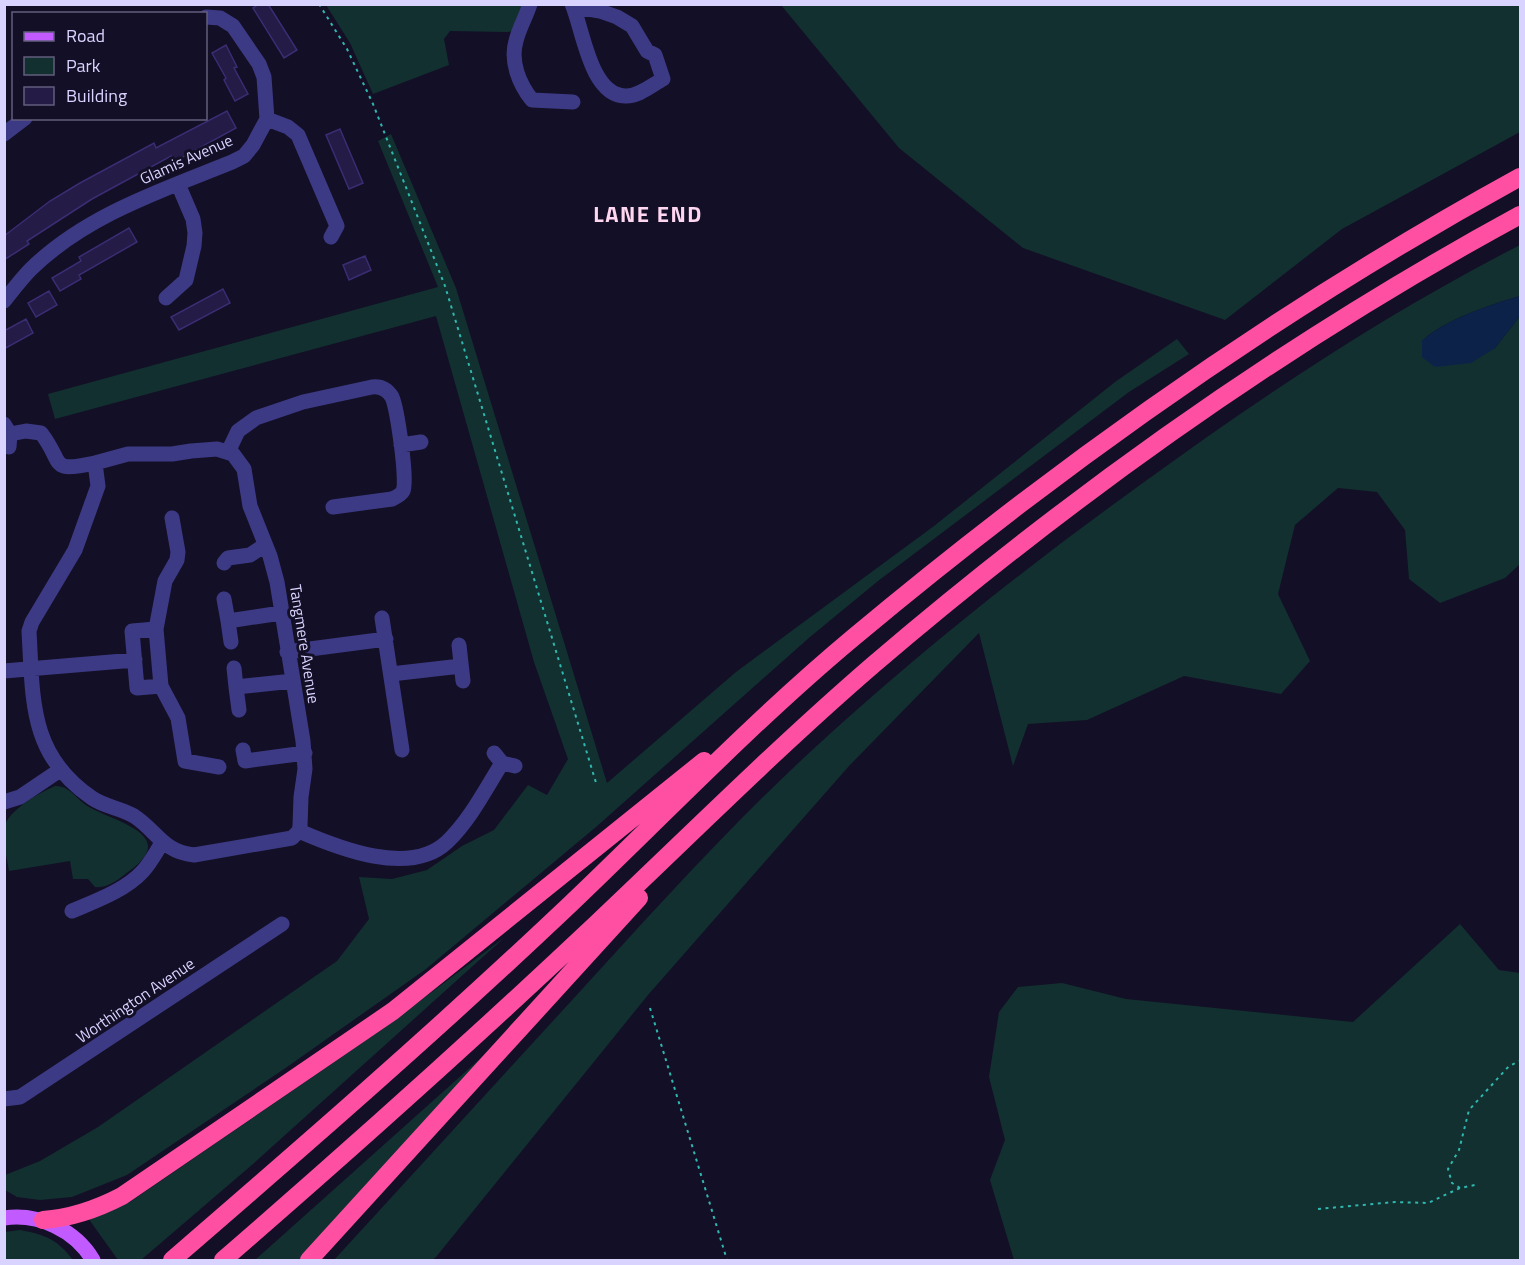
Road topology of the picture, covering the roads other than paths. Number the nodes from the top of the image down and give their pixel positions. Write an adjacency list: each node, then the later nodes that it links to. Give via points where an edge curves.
1 (530, 4): 5 (street, via 515,42 521,87 532,100)
2 (572, 4): 3 (street, via 593,70 612,92 624,97 635,95 663,79 655,55 647,51 632,26)
3 (578, 4)
4 (207, 17): 6 (street, via 220,18 233,26 259,64 266,90)
5 (573, 102)
6 (267, 119): 10 (street, Glamis Avenue, via 244,156); 12 (street, via 298,135 337,226)
7 (22, 120): 8 (street)
8 (4, 134)
9 (1521, 177): 41 (highway, via 1442,220 1286,316 1140,414 988,527)
10 (178, 184): 13 (street, via 193,219 194,246 186,280); 14 (street, Glamis Avenue, via 103,218 59,246 31,269)
11 (1521, 214): 49 (highway, via 1310,339 1155,444 1012,551 873,665)
12 (331, 237)
13 (166, 298)
14 (4, 301)
15 (8, 435): 19 (street, via 41,433 62,466)
16 (422, 442): 17 (street)
17 (400, 445): 18 (street, via 392,397 386,390 372,387 303,402 256,418 238,431); 20 (street, via 404,490 399,495)
18 (228, 452): 19 (street, via 217,449 128,454); 22 (street, Tangmere Avenue, via 244,469 250,506)
19 (95, 463): 35 (street, via 98,486 75,550 29,631)
20 (333, 507)
21 (172, 518): 28 (street, via 177,560 165,581)
22 (265, 545): 23 (street, via 250,555 228,558); 25 (street, Tangmere Avenue, via 277,582)
23 (224, 563)
24 (224, 599): 27 (street)
25 (281, 613): 27 (street); 32 (street, Tangmere Avenue)
26 (382, 618): 29 (street)
27 (228, 621): 30 (street)
28 (156, 629): 33 (street, via 132,631); 39 (street)
29 (386, 639): 32 (street); 37 (street)
30 (231, 642)
31 (459, 645): 37 (street, via 462,673)
32 (287, 652): 38 (street, Tangmere Avenue)
33 (135, 660): 35 (street); 39 (street, via 137,688)
34 (234, 668): 40 (street)
35 (32, 669): 36 (street); 48 (street, via 37,722)
36 (4, 671)
37 (391, 674): 43 (street)
38 (292, 681): 40 (street); 44 (street, Tangmere Avenue)
39 (160, 686): 47 (street, via 178,718 185,760)
40 (236, 687): 42 (street)
41 (796, 687): 57 (highway, via 393,1011 122,1196 73,1216); 59 (highway, via 456,1011)
42 (239, 710)
43 (402, 750)
44 (304, 753): 46 (street); 51 (street, Tangmere Avenue)
45 (504, 761): 51 (street, via 467,819 445,844 426,853 384,858)
46 (245, 762)
47 (219, 767)
48 (60, 770): 50 (street, via 20,797); 52 (street, via 94,799 135,816)
49 (750, 777): 60 (highway, via 475,1038); 61 (highway)
50 (4, 802)
51 (299, 831): 52 (street, via 287,840 202,854 185,854)
52 (162, 843): 53 (street, via 136,878)
53 (80, 902)
54 (282, 924): 55 (street, Worthington Avenue, via 20,1097)
55 (4, 1099)
56 (7, 1216): 57 (main road)
57 (43, 1220): 58 (main road, via 70,1235)
58 (93, 1260)
59 (172, 1260)
60 (223, 1260)
61 (309, 1260)

